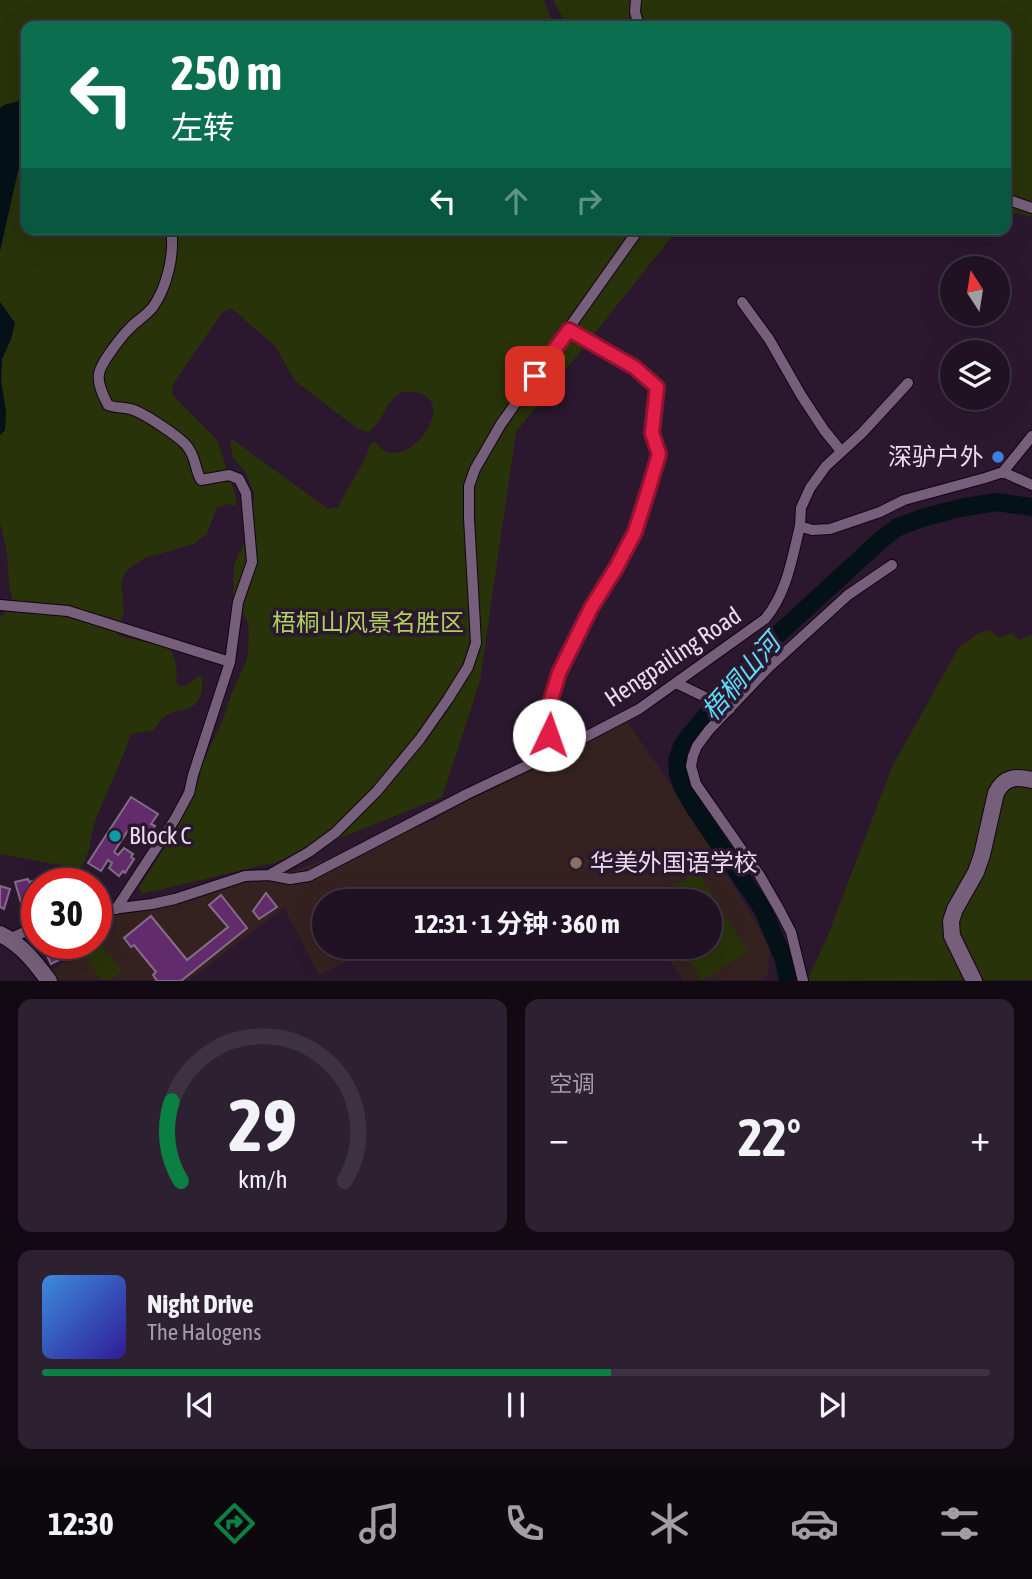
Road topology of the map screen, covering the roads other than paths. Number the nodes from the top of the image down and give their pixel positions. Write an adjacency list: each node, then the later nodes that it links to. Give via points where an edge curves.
1 (636, 0): 2 (street)
2 (638, 21)
3 (1011, 201): 4 (street)
4 (1032, 208)
5 (171, 235): 17 (street, via 172,256 161,291 99,374 108,405 132,409 178,437 189,447 201,480 229,475 239,479 246,493 252,562 239,602)
6 (635, 235): 8 (street)
7 (742, 302): 11 (street)
8 (569, 330): 20 (street, via 634,367 657,387 652,433 659,454 635,532 559,673 550,703 549,735); 22 (street, via 501,424 469,486 476,643 468,667 420,739 377,791 335,833)
9 (908, 383): 11 (street, Hengpailing Road)
10 (1032, 436): 12 (street)
11 (841, 451): 14 (street, Hengpailing Road, via 810,488 801,508)
12 (1003, 472): 13 (street); 14 (street, via 904,500 830,529)
13 (1032, 485)
14 (800, 526): 18 (street, Hengpailing Road, via 775,607)
15 (892, 565): 19 (street, via 848,595)
16 (0, 605): 17 (street, via 68,611)
17 (230, 662): 24 (street, via 189,793)
18 (676, 683): 19 (street); 20 (street, Hengpailing Road, via 639,709)
19 (730, 709): 27 (street, via 697,746 693,775 779,908 791,932)
20 (559, 750): 22 (street, Hengpailing Road, via 309,876)
21 (1032, 780): 28 (street, via 1015,778 1000,785 976,872 952,915 952,936)
22 (269, 875): 24 (street, Hengpailing Road, via 245,876 175,899)
23 (112, 909): 24 (street, Hengpailing Road)
24 (116, 909)
25 (5, 936): 26 (street, via 32,958)
26 (50, 981)
27 (803, 981)
28 (974, 981)

